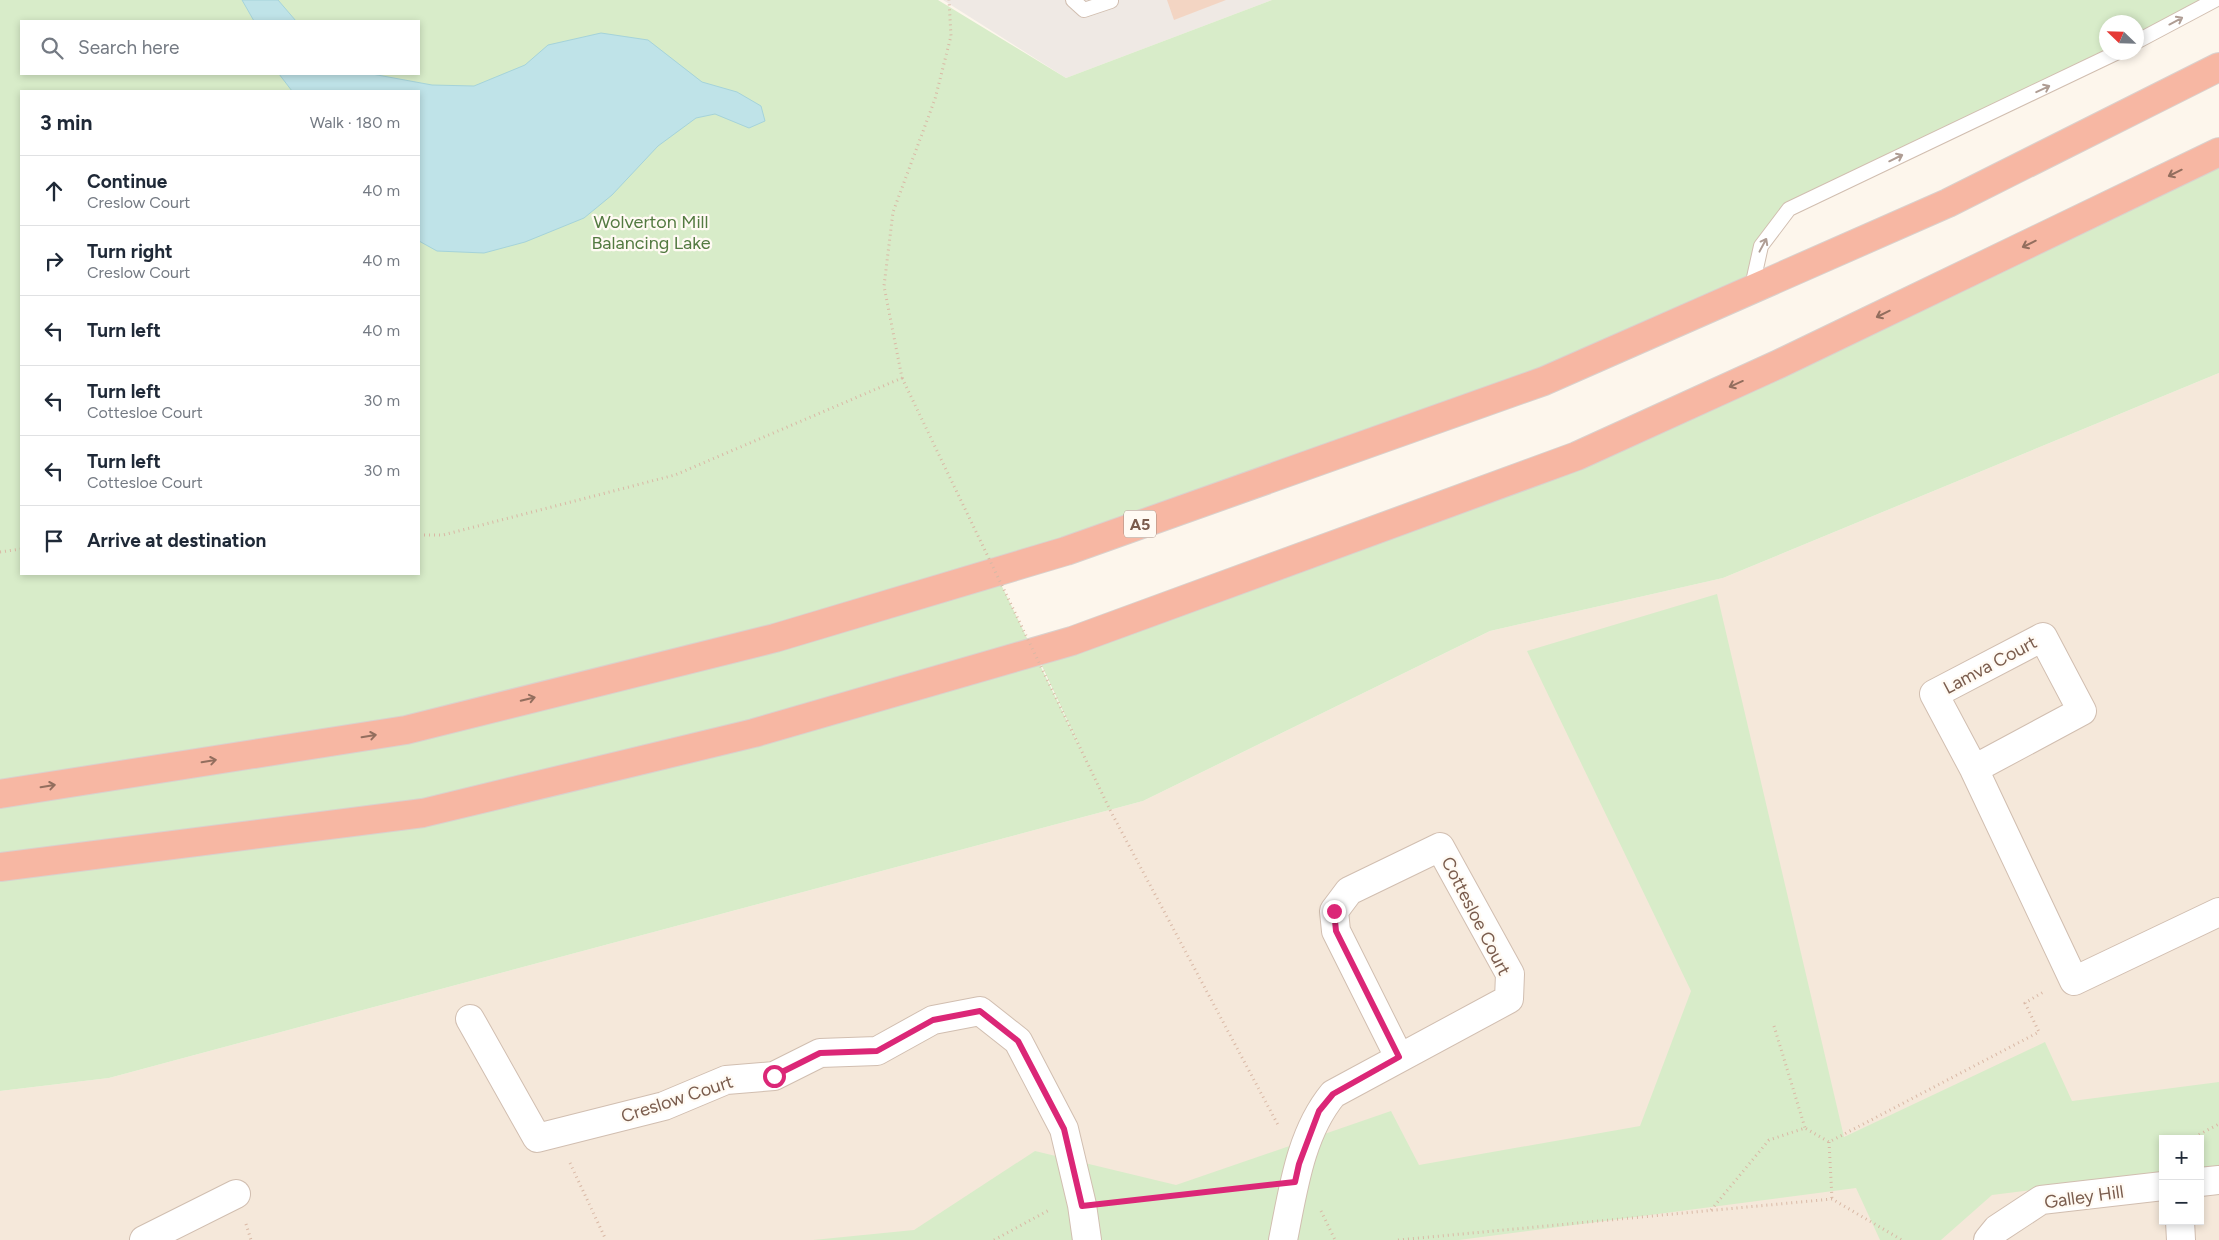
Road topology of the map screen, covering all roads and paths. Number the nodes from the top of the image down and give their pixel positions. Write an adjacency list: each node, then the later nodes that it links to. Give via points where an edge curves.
1 (949, 0): 10 (path, via 951,36 937,90 893,212 884,286)
2 (1073, 0): 4 (lane, via 1084,10)
3 (2214, 0): 5 (lane, one-way to 3)
4 (1111, 1)
5 (2144, 38)
6 (2101, 60): 9 (lane, one-way to 6, via 1761,246 1789,209)
7 (2219, 67): 9 (highway, A5, via 1948,203)
8 (2219, 152): 16 (highway, one-way to 16, via 1779,364 1577,456 1072,640 754,733 422,813)
9 (1751, 292): 15 (highway, A5, one-way to 9, via 406,730 784,635 1066,550 1535,384)
10 (902, 378): 11 (path, via 675,476 443,535); 27 (path, bridge, via 1110,810)
11 (420, 534)
12 (20, 549): 13 (path)
13 (0, 552)
14 (1974, 769): 14 (street, Lamva Court, via 2082,711 2043,637 1934,694); 18 (street, Lamva Court)
15 (0, 794)
16 (0, 867)
17 (2219, 912): 18 (street, via 2074,981)
18 (2071, 975): 26 (path, via 2025,1003 2039,1032)
19 (470, 1019): 24 (street, Creslow Court, via 536,1138)
20 (1774, 1026): 23 (path)
21 (1399, 1057): 21 (street, Cottesloe Court, via 1509,999 1510,974 1440,846 1350,891 1334,911 1336,931); 27 (street, Cottesloe Court, via 1333,1094 1319,1111)
22 (2219, 1124): 25 (path)
23 (1805, 1128): 26 (path); 34 (path, via 1769,1140)
24 (555, 1133): 33 (street, Creslow Court, via 664,1106 726,1080 774,1076 820,1053 877,1051 933,1020 980,1011 1018,1041 1064,1129); 37 (path)
25 (2198, 1135)
26 (1829, 1142): 32 (path)
27 (1297, 1173): 33 (path); 40 (street, Cottesloe Court); 41 (path)
28 (2219, 1180): 29 (street)
29 (2204, 1182)
30 (2159, 1186): 44 (street, Galley Hill, via 2041,1200 1996,1229)
31 (236, 1194): 36 (street)
32 (1832, 1199): 34 (path); 43 (path)
33 (1082, 1206): 38 (path, via 1053,1208); 39 (street, Creslow Court)
34 (1711, 1210): 42 (path)
35 (2180, 1225): 45 (street)
36 (144, 1240)
37 (606, 1240)
38 (994, 1240)
39 (1087, 1240)
40 (1283, 1240)
41 (1335, 1240)
42 (1398, 1240)
43 (1902, 1240)
44 (1988, 1240)
45 (2181, 1240)

